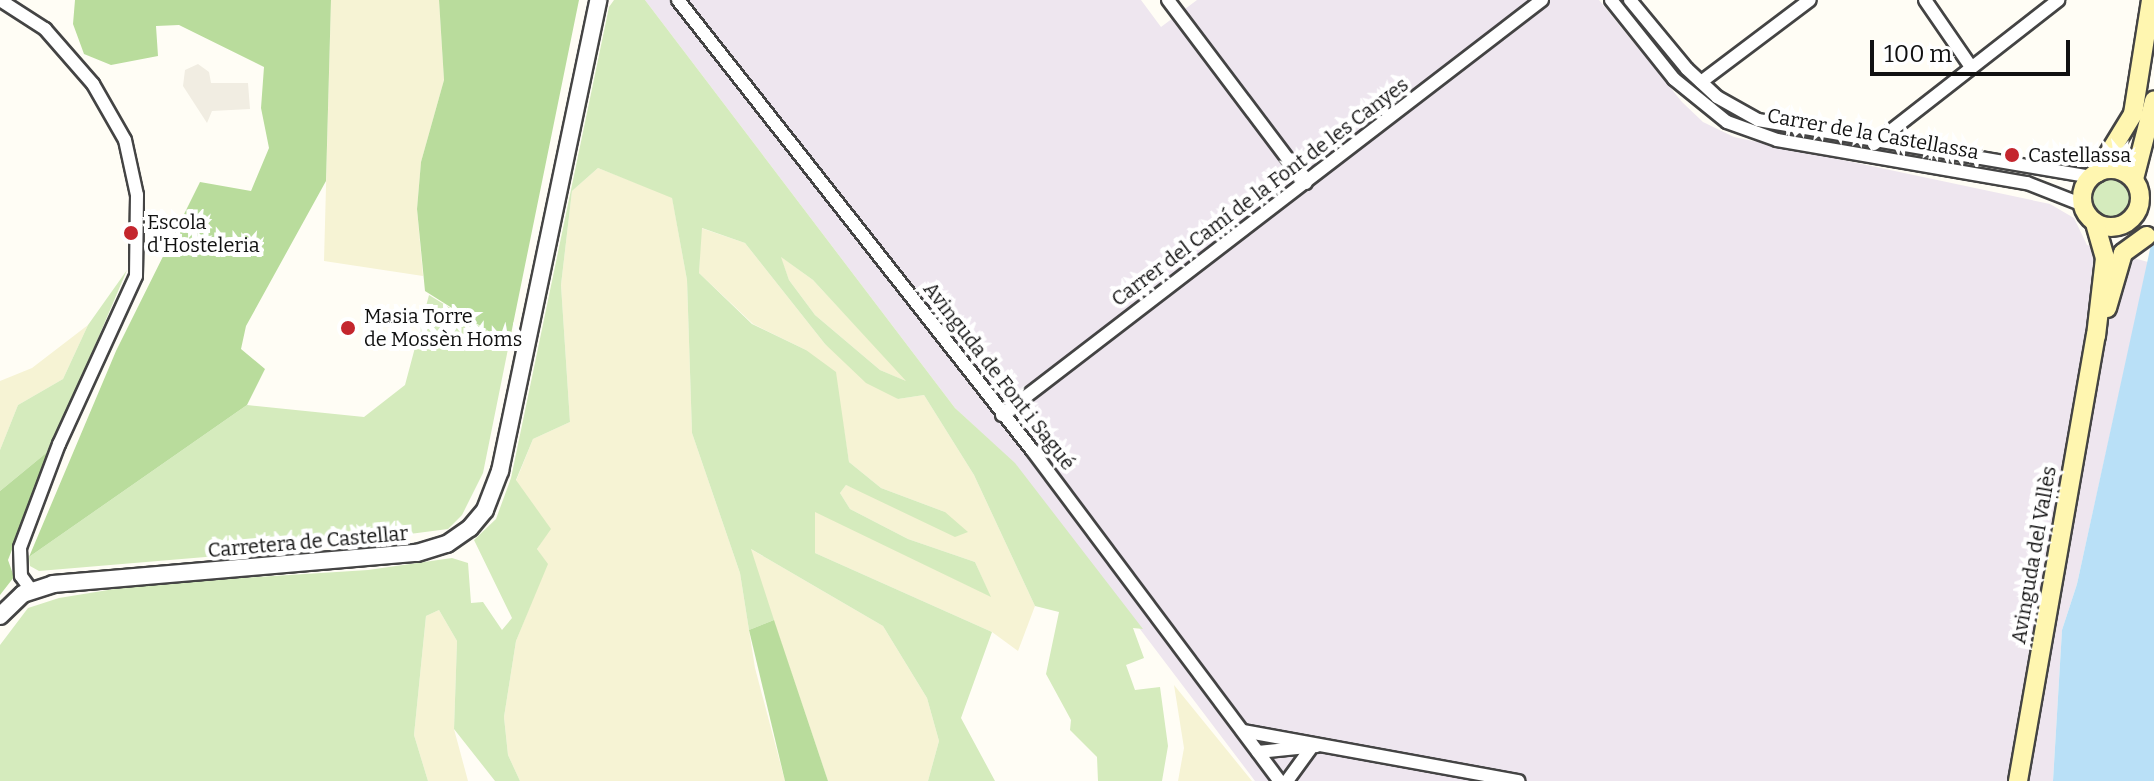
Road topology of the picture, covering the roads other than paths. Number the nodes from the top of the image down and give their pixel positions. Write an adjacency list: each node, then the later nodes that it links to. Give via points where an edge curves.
1 (0, 0): 29 (street, via 45,29 93,84 125,140 137,195 136,276 59,444 20,548 21,576)
2 (679, 0): 28 (street, Avinguda de Font i Sagué)
3 (1168, 0): 20 (street)
4 (1542, 0): 20 (street, Carrer del Camí de la Font de les Canyes)
5 (1611, 0): 22 (street, Carrer de la Castellassa, via 1674,79 1727,122 1788,143 2027,183)
6 (1630, 0): 15 (street, Carrer de la Castellassa)
7 (1810, 0): 15 (street)
8 (1944, 0): 13 (street)
9 (2058, 0): 14 (street)
10 (2139, 0): 17 (main road, via 2129,97)
11 (2151, 0): 17 (main road)
12 (599, 2): 29 (street, Carretera de Castellar, via 500,471 485,510 470,528 447,544 417,553 78,581)
13 (1929, 4): 14 (street)
14 (1971, 67): 18 (street)
15 (1701, 82): 18 (street, Carrer de la Castellassa, via 1758,120)
16 (2154, 101): 21 (main road)
17 (2133, 114): 19 (main road)
18 (1874, 144): 19 (street, Carrer de la Castellassa)
19 (2094, 175): 21 (main road, via 2113,169); 22 (main road, via 2083,190)
20 (1306, 183): 28 (street, Carrer del Camí de la Font de les Canyes)
21 (2142, 186): 24 (main road, via 2139,207)
22 (2083, 205): 23 (main road)
23 (2095, 222): 24 (main road); 27 (main road, Avinguda del Vallès, via 2105,258)
24 (2120, 226): 25 (main road); 26 (main road)
25 (2150, 237): 26 (main road)
26 (2123, 253): 27 (main road, Avinguda del Vallès)
27 (2096, 336): 37 (main road, Avinguda del Vallès)
28 (1002, 415): 31 (street, Avinguda de Font i Sagué)
29 (31, 590): 30 (street, Carretera de Castellar)
30 (0, 616)
31 (1243, 731): 32 (street); 33 (street, Avinguda de Font i Sagué)
32 (1315, 747): 33 (street); 35 (street); 36 (street)
33 (1258, 752): 34 (street, Avinguda de Font i Sagué)
34 (1280, 781)
35 (1287, 781)
36 (1519, 781)
37 (2018, 781)

